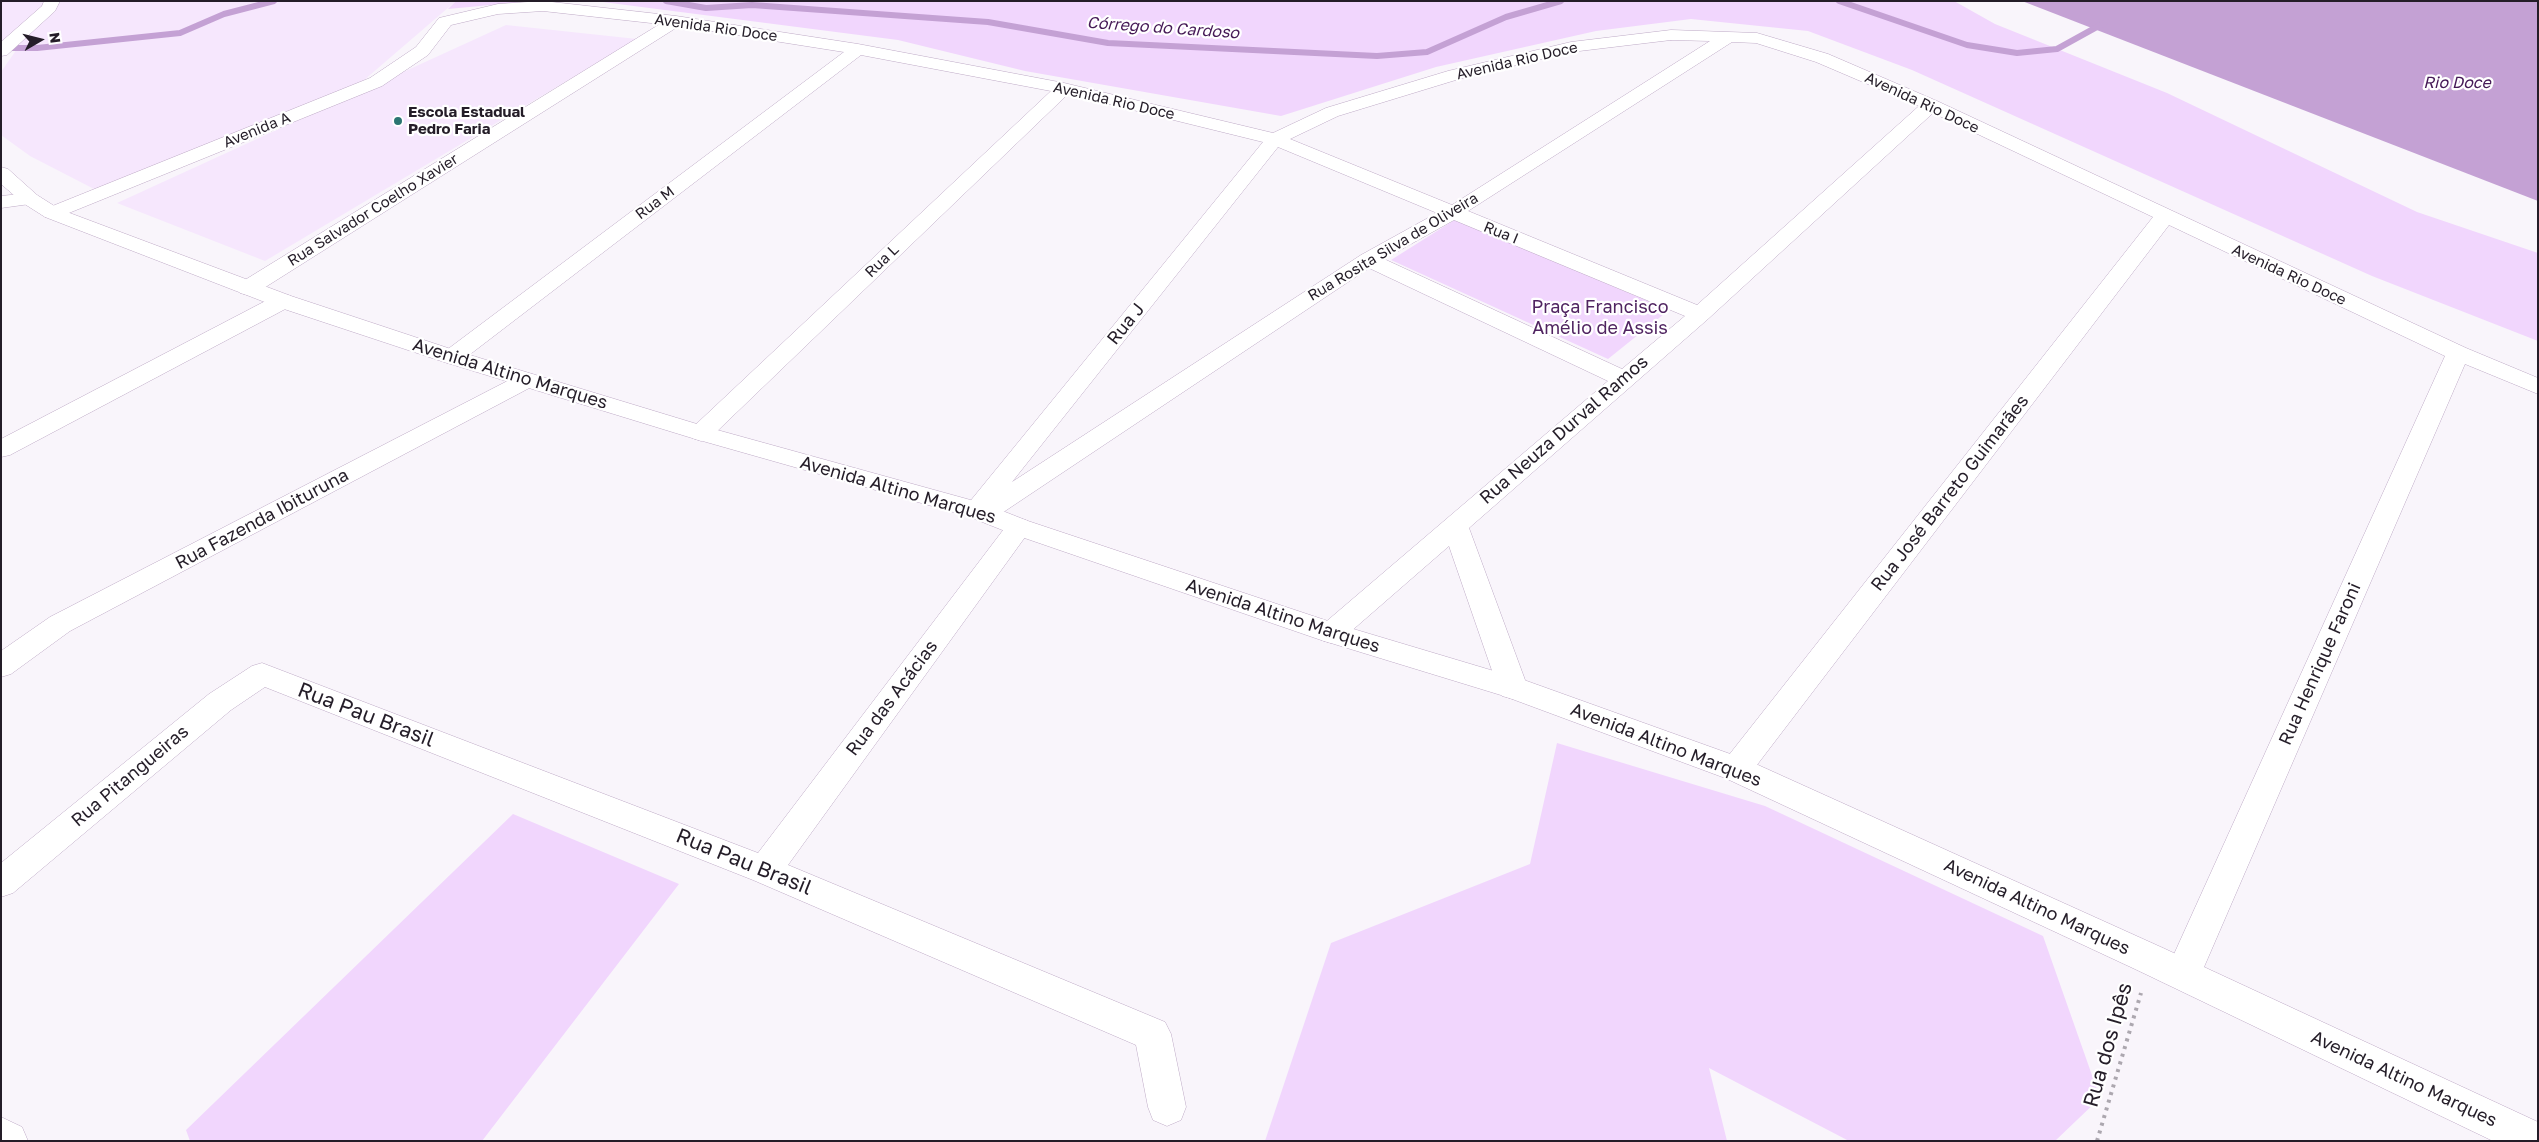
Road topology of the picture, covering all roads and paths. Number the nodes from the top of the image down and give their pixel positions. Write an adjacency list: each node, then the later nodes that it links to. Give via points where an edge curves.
1 (52, 1): 5 (street, via 49,8)
2 (445, 21): 3 (street, Avenida Rio Doce, via 498,9 543,6); 12 (street, Avenida A, via 422,52 376,82)
3 (676, 22): 6 (street, Avenida Rio Doce); 16 (street, Rua Salvador Coelho Xavier)
4 (1730, 36): 8 (street, Avenida Rio Doce, via 1757,38 1822,58); 9 (street, Avenida Rio Doce, via 1671,36 1571,47 1454,75 1332,112); 13 (street, Rua Rosita Silva de Oliveira)
5 (7, 46)
6 (858, 49): 7 (street, Avenida Rio Doce); 20 (street, Rua M)
7 (1064, 88): 9 (street, Avenida Rio Doce); 24 (street, Rua L)
8 (1931, 106): 14 (street, Avenida Rio Doce); 18 (street, Rua Neuza Durval Ramos)
9 (1275, 138): 13 (street, Rua I); 26 (street, Rua J)
10 (1, 173): 12 (street, Avenida Altino Marques)
11 (1, 202): 12 (street)
12 (41, 206): 16 (street, Avenida Altino Marques)
13 (1452, 213): 15 (street, Rua Rosita Silva de Oliveira); 18 (street, Rua I)
14 (2164, 217): 19 (street, Avenida Rio Doce); 33 (street, Rua José Barreto Guimarães)
15 (1368, 259): 21 (street); 26 (street, Rua Rosita Silva de Oliveira)
16 (248, 288): 17 (street, Avenida Altino Marques)
17 (283, 301): 20 (street, Avenida Altino Marques); 25 (street)
18 (1700, 314): 21 (street, Rua Neuza Durval Ramos)
19 (2458, 353): 23 (street, Avenida Rio Doce); 37 (street, Rua Henrique Faroni)
20 (452, 357): 22 (street, Avenida Altino Marques)
21 (1624, 379): 27 (street, Rua Neuza Durval Ramos)
22 (527, 380): 24 (street, Avenida Altino Marques); 30 (street, Rua Fazenda Ibituruna, via 60,624)
23 (2538, 387)
24 (701, 433): 26 (street, Avenida Altino Marques)
25 (1, 449)
26 (980, 511): 28 (street, Avenida Altino Marques)
27 (1455, 525): 29 (street, Rua Neuza Durval Ramos); 32 (street)
28 (1019, 527): 29 (street, Avenida Altino Marques); 34 (street, Rua das Acácias)
29 (1330, 633): 32 (street, Avenida Altino Marques)
30 (1, 666)
31 (262, 674): 34 (street, Rua Pau Brasil); 35 (street, Rua Pitangueiras, via 220,702)
32 (1513, 688): 33 (street, Avenida Altino Marques)
33 (1736, 769): 36 (street, Avenida Altino Marques)
34 (765, 870): 38 (street, Rua Pau Brasil, via 1152,1034)
35 (1, 883)
36 (2150, 959): 37 (street, Avenida Altino Marques); 41 (path, Rua dos Ipês)
37 (2182, 974): 42 (street, Avenida Altino Marques)
38 (1167, 1107)
39 (1, 1136): 40 (street)
40 (8, 1141)
41 (2097, 1141)
42 (2536, 1141)

